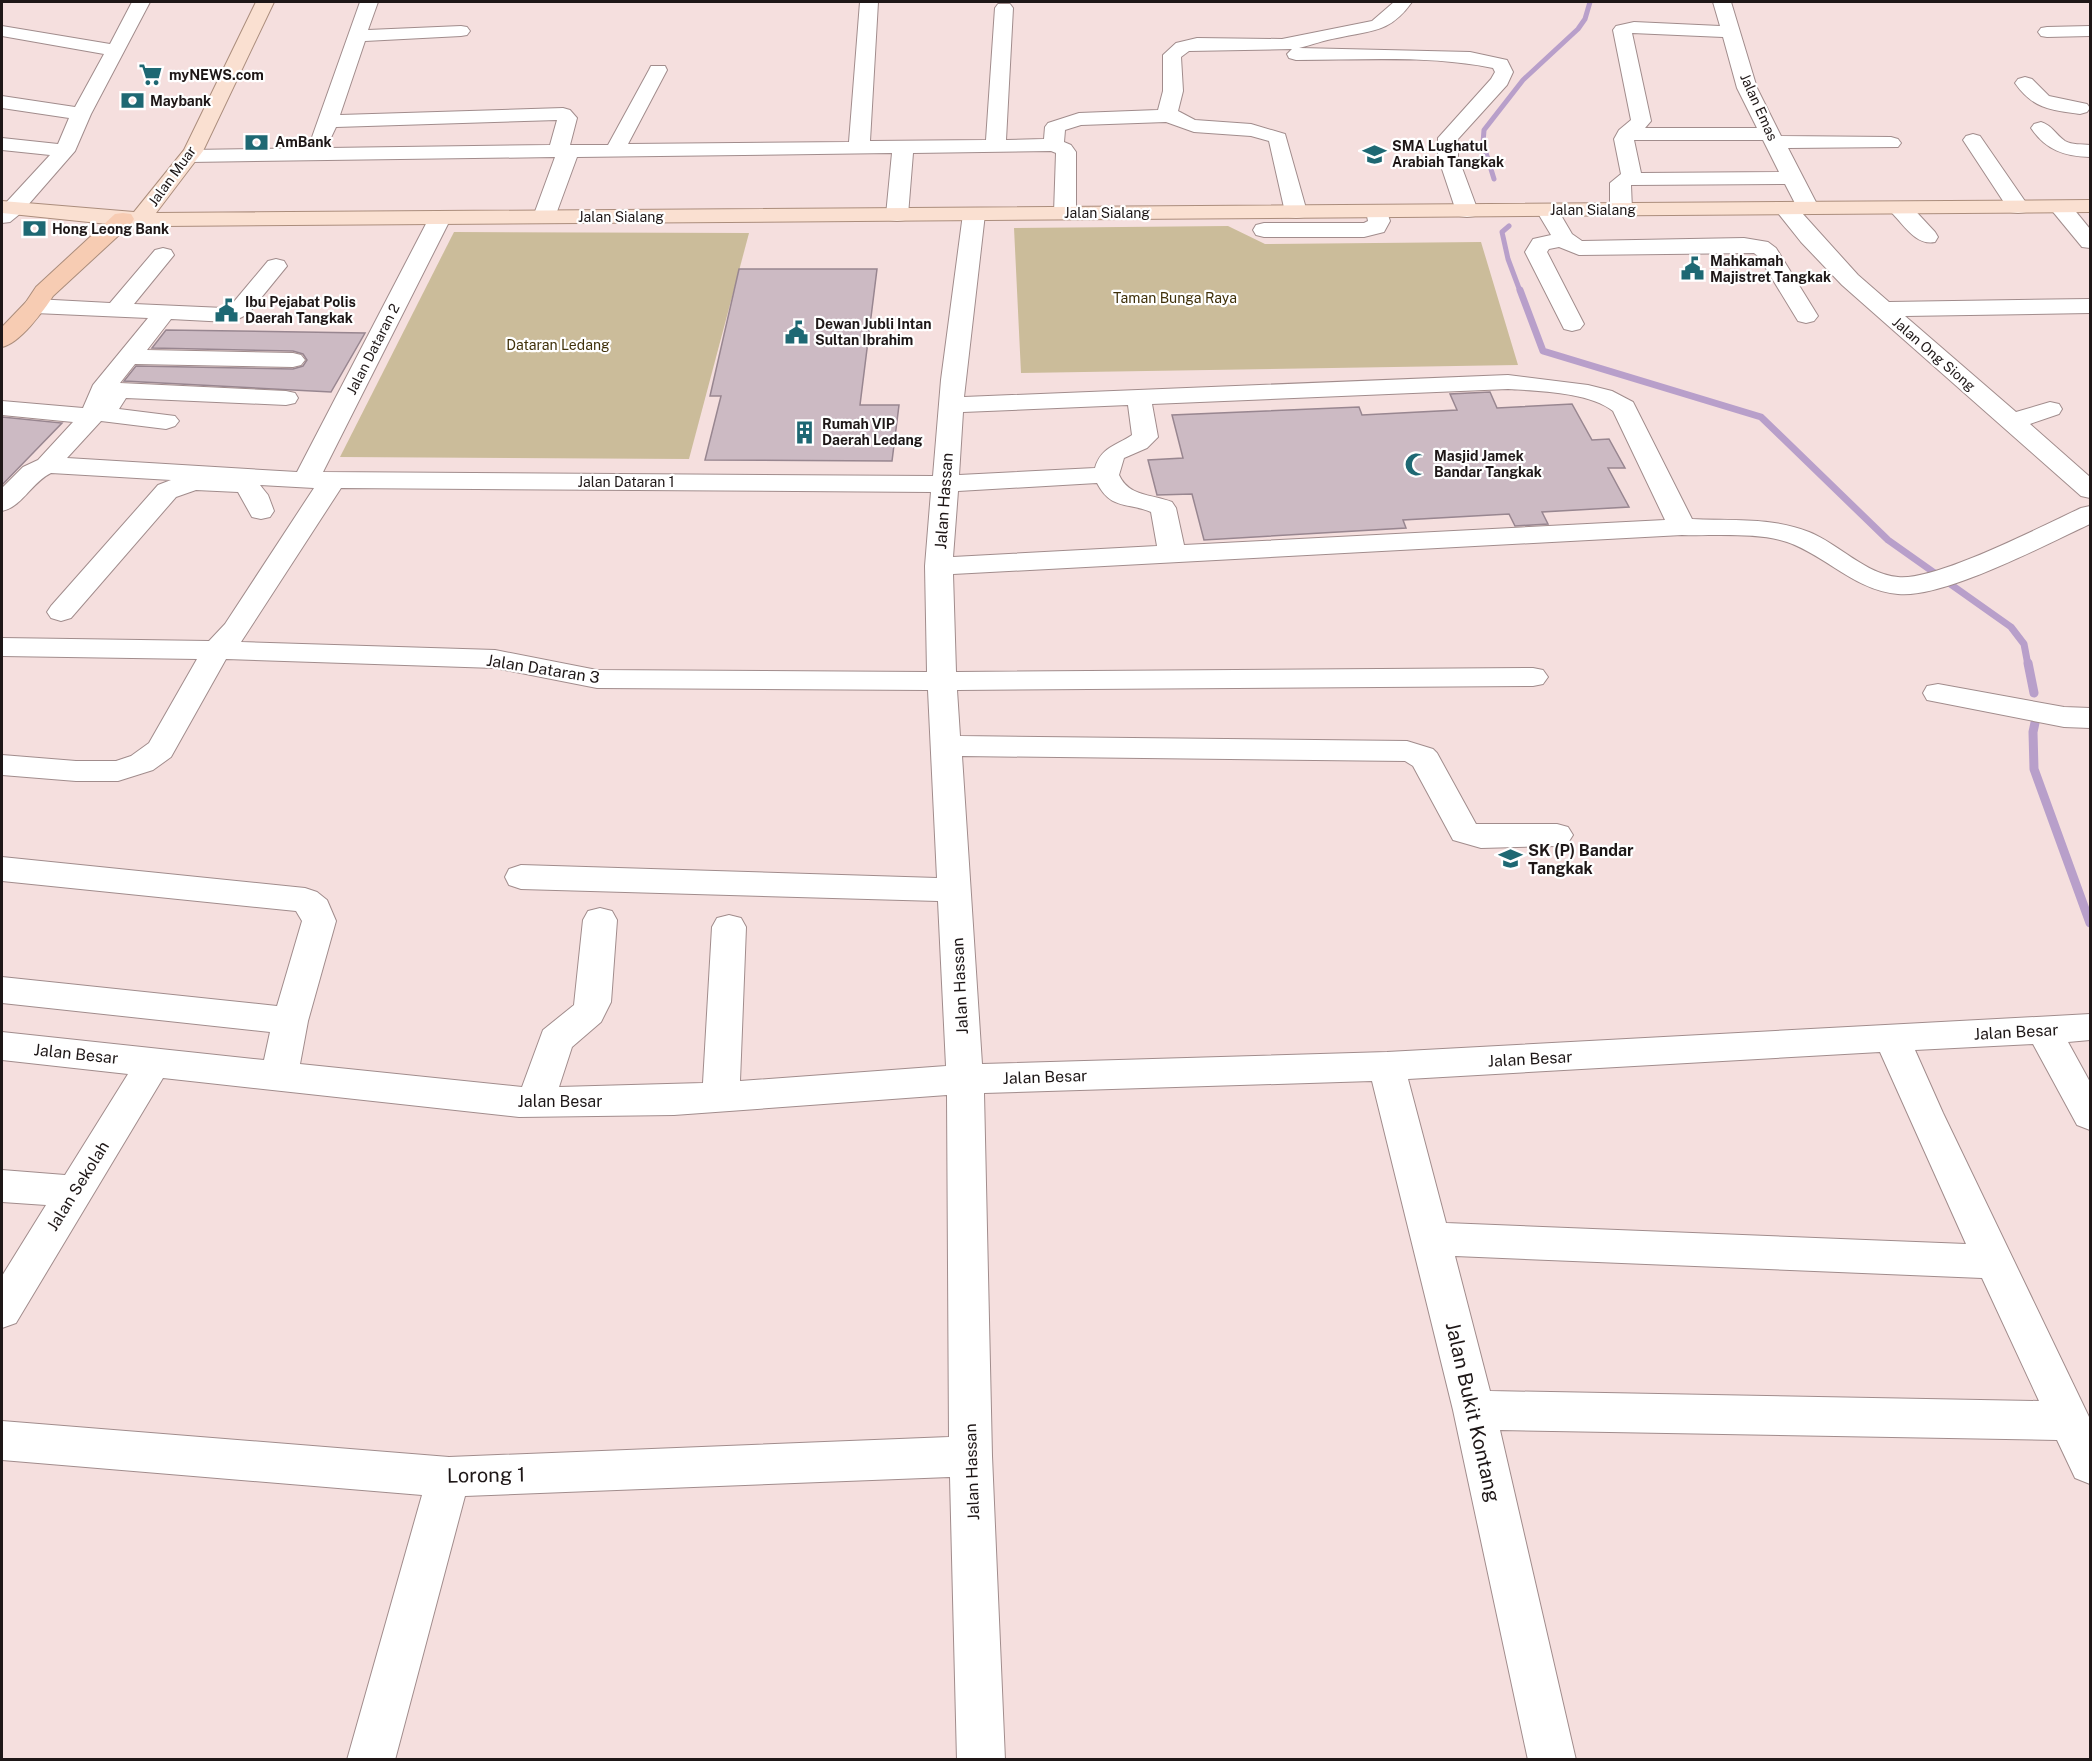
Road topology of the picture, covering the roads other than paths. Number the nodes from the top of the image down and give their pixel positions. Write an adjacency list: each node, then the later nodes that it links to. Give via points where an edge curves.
1 (141, 2): 15 (street)
2 (247, 2): 58 (main road, Jalan Muar, via 171,156)
3 (265, 2): 39 (main road, Jalan Muar)
4 (369, 2): 14 (street)
5 (869, 2): 33 (street)
6 (1403, 2): 22 (street, via 1377,25 1299,44 1211,43 1176,50 1171,59)
7 (1722, 2): 12 (street, Jalan Emas)
8 (1004, 8): 30 (street)
9 (2, 31): 15 (street)
10 (2091, 31): 13 (street)
11 (461, 32): 14 (street)
12 (1731, 32): 25 (street, via 1634,27 1622,30 1641,121); 26 (street, Jalan Emas, via 1747,88)
13 (2048, 32)
14 (357, 36): 23 (street)
15 (116, 50): 21 (street)
16 (1204, 54): 51 (street, via 1405,55 1470,58 1500,64 1504,72 1500,81 1448,138 1448,157)
17 (658, 70): 37 (street)
18 (2025, 83): 20 (street, via 2035,98)
19 (2, 102): 21 (street)
20 (2087, 110)
21 (81, 114): 34 (street)
22 (1170, 116): 31 (street, via 1073,120 1055,127); 52 (street, via 1182,124 1258,130 1278,138)
23 (328, 121): 36 (street, via 563,114 567,118); 38 (street)
24 (2041, 128): 35 (street, via 2054,145)
25 (1626, 134): 26 (street); 41 (street)
26 (1772, 138): 28 (street); 40 (street, Jalan Emas)
27 (1973, 140): 43 (street)
28 (1891, 143)
29 (2, 144): 34 (street)
30 (996, 145): 31 (street); 32 (street)
31 (1054, 145): 53 (street, via 1066,152)
32 (903, 147): 33 (street); 55 (street)
33 (859, 148): 37 (street)
34 (65, 151): 49 (street)
35 (2091, 151)
36 (563, 152): 37 (street); 38 (street); 56 (street)
37 (614, 152)
38 (317, 153): 39 (street)
39 (190, 156): 58 (main road, Jalan Muar)
40 (1792, 178): 41 (street); 45 (street, Jalan Emas)
41 (1632, 179): 48 (street, via 1620,183)
42 (2091, 206): 44 (main road, Jalan Sialang)
43 (2018, 207): 44 (main road, Jalan Sialang); 46 (main road, Jalan Sialang)
44 (2060, 207): 62 (street)
45 (1797, 208): 46 (main road, Jalan Sialang); 48 (main road, Jalan Sialang); 67 (street, Jalan Ong Siong, via 1850,280)
46 (1900, 208): 60 (street)
47 (1547, 210): 48 (main road, Jalan Sialang); 51 (main road, Jalan Sialang); 61 (street)
48 (1621, 210)
49 (5, 211): 58 (main road, Jalan Sialang)
50 (1377, 211): 51 (main road, Jalan Sialang); 52 (main road, Jalan Sialang); 59 (street, via 1376,227 1364,230)
51 (1467, 211)
52 (1296, 212): 53 (main road, Jalan Sialang)
53 (1065, 213): 54 (main road, Jalan Sialang)
54 (974, 214): 55 (main road, Jalan Sialang); 78 (street, Jalan Hassan)
55 (897, 215): 56 (main road, Jalan Sialang)
56 (544, 217): 57 (main road, Jalan Sialang)
57 (440, 218): 58 (main road, Jalan Sialang); 86 (street, Jalan Dataran 2)
58 (131, 219): 65 (highway, via 61,292)
59 (1264, 230)
60 (1927, 237)
61 (1565, 238): 70 (street, via 1585,249 1760,247 1768,253); 71 (street, via 1541,244 1536,252)
62 (2091, 242)
63 (163, 255): 68 (street)
64 (276, 266): 69 (street, via 235,312)
65 (35, 306): 68 (street); 72 (highway)
66 (2091, 306): 67 (street)
67 (1882, 309): 83 (street, Jalan Ong Siong)
68 (116, 310): 69 (street)
69 (165, 312): 73 (street)
70 (1806, 316)
71 (1572, 324)
72 (2, 340)
73 (129, 357): 74 (street); 75 (street)
74 (293, 360)
75 (110, 390): 76 (street); 81 (street); 82 (street, via 104,413 109,416)
76 (286, 398)
77 (1139, 398): 78 (street); 85 (street, via 1145,437 1114,453); 92 (street, via 1508,382 1606,395 1624,408)
78 (951, 405): 87 (street, Jalan Hassan)
79 (2, 408): 81 (street)
80 (2050, 409): 83 (street)
81 (92, 416): 84 (street)
82 (166, 421)
83 (2013, 422): 88 (street, Jalan Ong Siong)
84 (47, 465): 86 (street, Jalan Dataran 1); 89 (street, via 32,472)
85 (1106, 474): 87 (street, Jalan Dataran 1); 93 (street, via 1122,497 1163,508)
86 (319, 480): 87 (street, Jalan Dataran 1); 97 (street, Jalan Dataran 2, via 236,630)
87 (945, 484): 94 (street, Jalan Hassan)
88 (2091, 490)
89 (2, 503)
90 (261, 511): 95 (street, via 246,485 191,481 178,485 167,492)
91 (2091, 514): 92 (street, via 1983,564 1898,586 1876,580 1794,536)
92 (1682, 527): 93 (street)
93 (1172, 553): 94 (street)
94 (939, 566): 99 (street, Jalan Hassan)
95 (61, 612)
96 (2, 647): 97 (street, Jalan Dataran 3)
97 (217, 650): 99 (street, Jalan Dataran 3, via 495,659 597,679); 103 (street, Jalan Dataran 2, via 160,750 142,763 118,771)
98 (1533, 677): 99 (street, Jalan Dataran 3)
99 (942, 681): 102 (street, Jalan Hassan)
100 (1938, 693): 101 (street)
101 (2091, 718)
102 (947, 746): 104 (street, via 1415,752 1426,760 1464,832 1481,837); 107 (street, Jalan Hassan)
103 (2, 765)
104 (1557, 835)
105 (2, 869): 111 (street, via 306,900 315,908 319,921)
106 (521, 877): 107 (street)
107 (955, 890): 119 (street, Jalan Hassan)
108 (600, 920): 121 (street, via 593,1002 589,1013 556,1040)
109 (729, 927): 120 (street)
110 (2, 990): 111 (street)
111 (290, 1021): 118 (street)
112 (2091, 1027): 113 (street, Jalan Besar)
113 (2044, 1030): 114 (street, Jalan Besar); 122 (street)
114 (1892, 1039): 117 (street, Jalan Besar); 126 (street)
115 (2, 1046): 116 (street, Jalan Besar)
116 (154, 1062): 118 (street, Jalan Besar); 124 (street, Jalan Sekolah)
117 (1387, 1066): 119 (street, Jalan Besar); 125 (street, Jalan Bukit Kontang)
118 (279, 1077): 121 (street, Jalan Besar)
119 (965, 1079): 120 (street, Jalan Besar); 131 (street, Jalan Hassan)
120 (721, 1096): 121 (street, Jalan Besar)
121 (536, 1102)
122 (2091, 1115)
123 (2, 1186): 124 (street)
124 (75, 1191): 127 (street, Jalan Sekolah)
125 (1431, 1239): 126 (street); 128 (street, Jalan Bukit Kontang)
126 (1995, 1262): 130 (street)
127 (2, 1311)
128 (1473, 1410): 130 (street); 135 (street, Jalan Bukit Kontang)
129 (2, 1441): 132 (street, Lorong 1)
130 (2083, 1442)
131 (971, 1456): 132 (street, Lorong 1); 134 (street, Jalan Hassan)
132 (449, 1477): 133 (street)
133 (371, 1760)
134 (981, 1760)
135 (1552, 1760)

